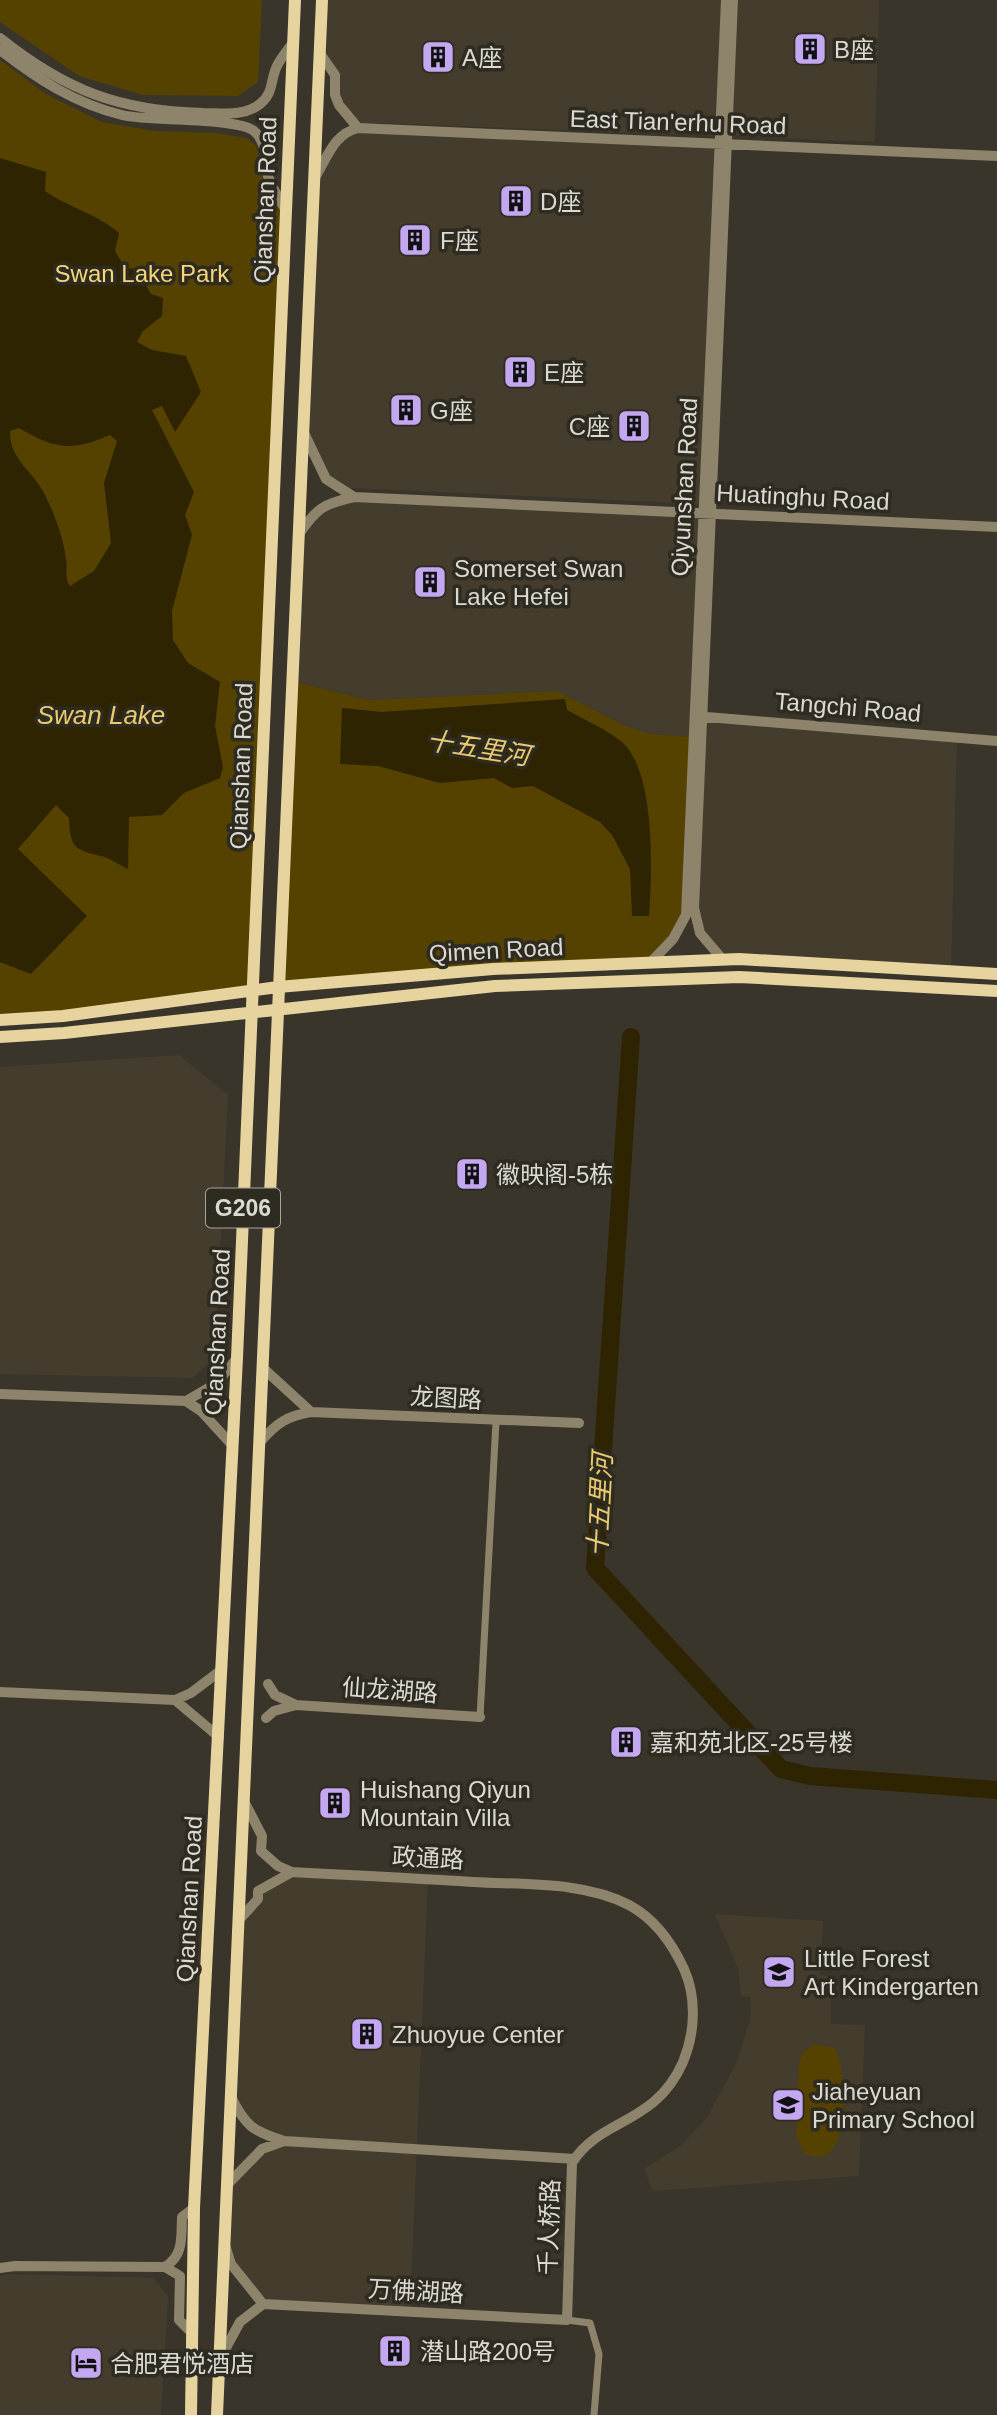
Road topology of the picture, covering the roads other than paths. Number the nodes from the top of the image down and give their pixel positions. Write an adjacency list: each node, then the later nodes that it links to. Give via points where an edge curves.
1 (295, 0): 6 (main road, Qianshan Road / G206)
2 (322, 0): 8 (main road, Qianshan Road / G206)
3 (726, 0): 10 (street, Qiyunshan Road)
4 (733, 0): 10 (street)
5 (0, 38): 6 (street, via 60,81 91,95 158,111 200,113 238,113 261,103 269,96 276,68)
6 (292, 44): 13 (main road, Qianshan Road / G206)
7 (0, 50): 13 (street, via 55,89 110,111 157,121 243,125 254,131 262,141 267,173)
8 (320, 51): 9 (street, via 335,75 339,105); 12 (main road, Qianshan Road / G206)
9 (358, 128): 10 (street, East Tian'erhu Road); 12 (street, via 333,144)
10 (723, 145): 11 (street, East Tian'erhu Road); 16 (street, Qiyunshan Road)
11 (997, 156)
12 (314, 179): 14 (main road, Qianshan Road / G206)
13 (285, 209): 26 (main road, Qianshan Road / G206)
14 (303, 431): 15 (street, via 326,479); 18 (main road, Qianshan Road / G206)
15 (354, 497): 16 (street, Huatinghu Road); 18 (street, Huatinghu Road, via 327,503)
16 (707, 514): 17 (street, Huatinghu Road); 19 (street, Qiyunshan Road)
17 (997, 527)
18 (299, 534): 25 (main road, Qianshan Road / G206)
19 (698, 714): 20 (street, Tangchi Road); 21 (street, Tangchi Road); 22 (street, via 694,908 700,933); 23 (street, Qiyunshan Road, via 686,915 673,939)
20 (997, 735)
21 (997, 741)
22 (723, 960): 23 (main road, Qimen Road); 24 (main road, Qimen Road)
23 (650, 964): 25 (main road, Qimen Road, via 493,969)
24 (997, 974)
25 (278, 987): 26 (main road, Qimen Road); 28 (main road, Qianshan Road / G206)
26 (253, 991): 29 (main road, Qianshan Road / G206); 30 (main road, Qimen Road)
27 (997, 991): 28 (main road, Qimen Road, via 739,976 495,986)
28 (277, 1009): 29 (main road, Qimen Road); 33 (main road, Qianshan Road / G206)
29 (252, 1012): 31 (main road, Qimen Road); 32 (main road, Qianshan Road / G206)
30 (0, 1020)
31 (0, 1037)
32 (237, 1358): 35 (street, via 217,1383); 40 (main road, Qianshan Road / G206)
33 (264, 1369): 36 (street); 39 (main road, Qianshan Road / G206)
34 (0, 1394): 35 (street)
35 (186, 1401): 40 (street)
36 (311, 1412): 37 (street, 龙图路); 39 (street, via 278,1422)
37 (496, 1422): 38 (street, 龙图路); 46 (street)
38 (579, 1423)
39 (261, 1441): 49 (main road, Qianshan Road / G206)
40 (232, 1445): 41 (main road, Qianshan Road / G206)
41 (220, 1671): 44 (street); 48 (main road, Qianshan Road / G206)
42 (268, 1684): 45 (street, via 275,1695)
43 (0, 1692): 44 (street)
44 (175, 1700): 48 (street)
45 (296, 1705): 46 (street, 仙龙湖路); 47 (street)
46 (480, 1717)
47 (266, 1718)
48 (219, 1737): 57 (main road, Qianshan Road / G206)
49 (244, 1801): 50 (street, via 262,1836 261,1851); 52 (main road, Qianshan Road / G206)
50 (292, 1871): 51 (street, 政通路); 52 (street, via 258,1891 258,1899)
51 (561, 1887): 55 (street, 千人桥路, via 607,1897 648,1918 677,1954 692,1997 690,2040 675,2078 645,2111 585,2145)
52 (238, 1921): 53 (main road, Qianshan Road / G206)
53 (231, 2097): 54 (street, via 244,2123); 56 (main road, Qianshan Road / G206)
54 (284, 2141): 55 (street); 56 (street, via 262,2149)
55 (575, 2159): 62 (street, 千人桥路, via 570,2175)
56 (228, 2184): 58 (main road, Qianshan Road / G206)
57 (194, 2208): 59 (street, via 181,2217 180,2250 176,2260); 63 (main road, Qianshan Road / G206)
58 (225, 2245): 61 (street, via 231,2264); 64 (main road, Qianshan Road / G206)
59 (165, 2267): 60 (street); 63 (street, via 180,2276 179,2320)
60 (0, 2268)
61 (263, 2304): 62 (street, 万佛湖路); 64 (street, via 240,2322)
62 (567, 2319): 67 (street, via 590,2323 599,2354)
63 (193, 2334): 65 (main road, Qianshan Road / G206)
64 (220, 2362): 66 (main road, Qianshan Road / G206)
65 (191, 2415)
66 (217, 2415)
67 (594, 2415)

